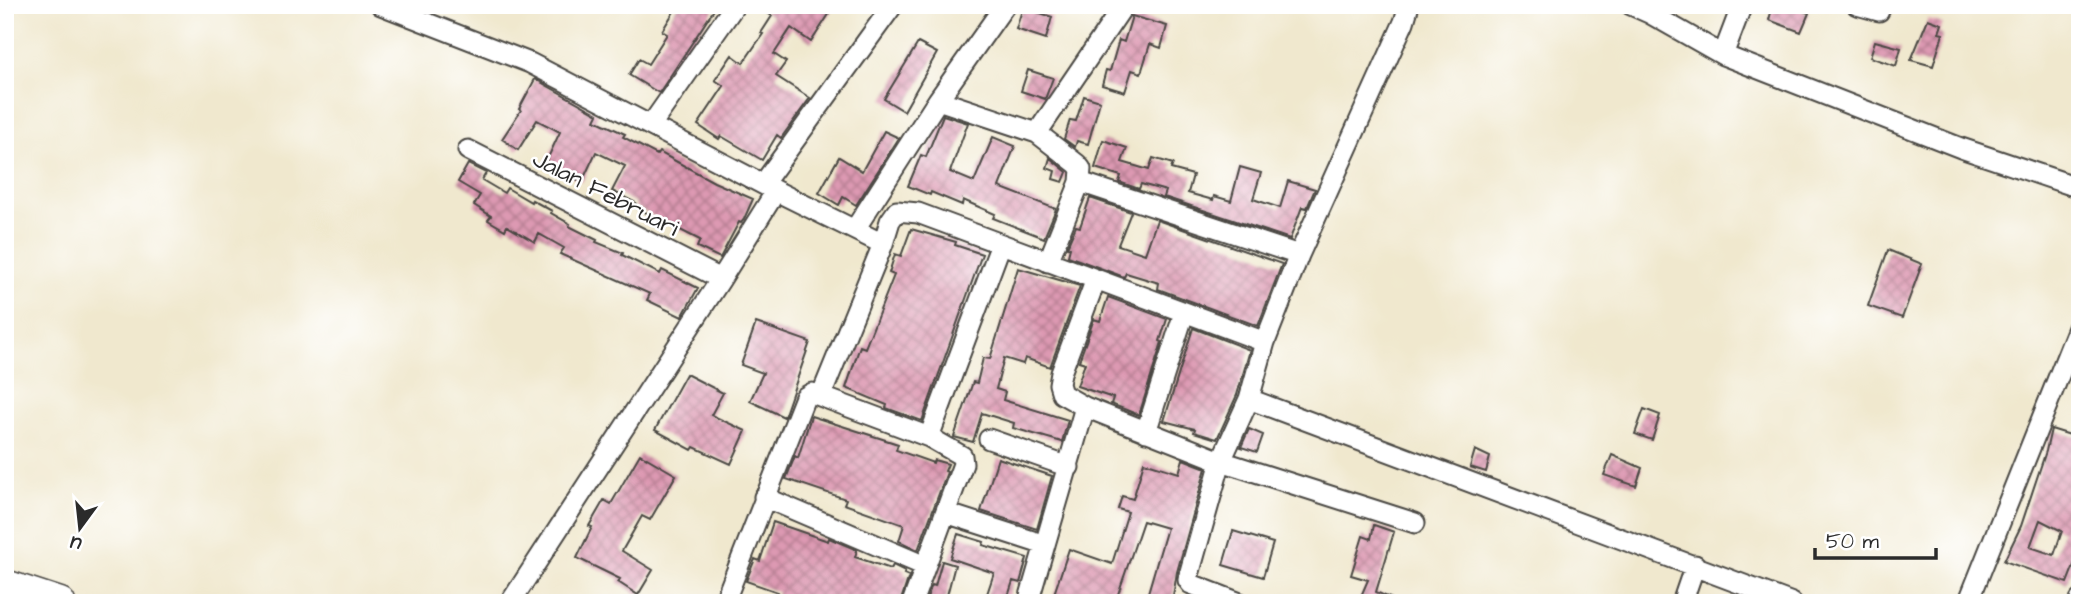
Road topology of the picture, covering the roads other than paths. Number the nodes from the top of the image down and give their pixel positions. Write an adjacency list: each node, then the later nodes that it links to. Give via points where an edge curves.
1 (381, 5): 13 (street, via 530,63)
2 (735, 5): 13 (street)
3 (893, 5): 17 (street)
4 (1005, 5): 12 (street)
5 (1124, 5): 14 (street)
6 (1409, 5): 22 (street)
7 (1631, 5): 11 (street)
8 (1742, 5): 11 (street)
9 (1857, 5): 10 (street)
10 (1879, 11)
11 (1723, 55): 18 (street, via 1961,148)
12 (937, 100): 14 (street); 19 (street)
13 (652, 125): 17 (street)
14 (1037, 133): 16 (street, via 1077,164)
15 (468, 150): 24 (street, Jalan Februari)
16 (1080, 183): 22 (street); 23 (street)
17 (769, 188): 19 (street); 24 (street)
18 (2080, 188)
19 (855, 229): 20 (street)
20 (883, 244): 21 (street, via 897,211 918,213); 29 (street)
21 (1001, 244): 23 (street); 33 (street)
22 (1299, 255): 28 (street)
23 (1048, 262): 25 (street)
24 (721, 279): 46 (street)
25 (1096, 279): 26 (street); 31 (street, via 1059,384 1062,394)
26 (1184, 313): 28 (street); 32 (street)
27 (2080, 323): 52 (street)
28 (1265, 342): 30 (street)
29 (821, 396): 33 (street); 37 (street, via 806,394)
30 (1249, 399): 35 (street); 41 (street)
31 (1085, 407): 32 (street); 36 (street)
32 (1146, 432): 35 (street)
33 (929, 437): 42 (street, via 964,459)
34 (989, 439): 36 (street)
35 (1221, 461): 39 (street); 49 (street, via 1188,580)
36 (1069, 467): 40 (street)
37 (764, 497): 42 (street); 44 (street)
38 (952, 514): 40 (street)
39 (1415, 523)
40 (1045, 545): 48 (street)
41 (1695, 565): 50 (street); 51 (street)
42 (925, 566): 47 (street)
43 (5, 585): 45 (main road)
44 (725, 602)
45 (60, 603)
46 (510, 603)
47 (912, 603)
48 (1028, 603)
49 (1240, 603)
50 (1682, 603)
51 (1792, 603)
52 (1968, 603)

